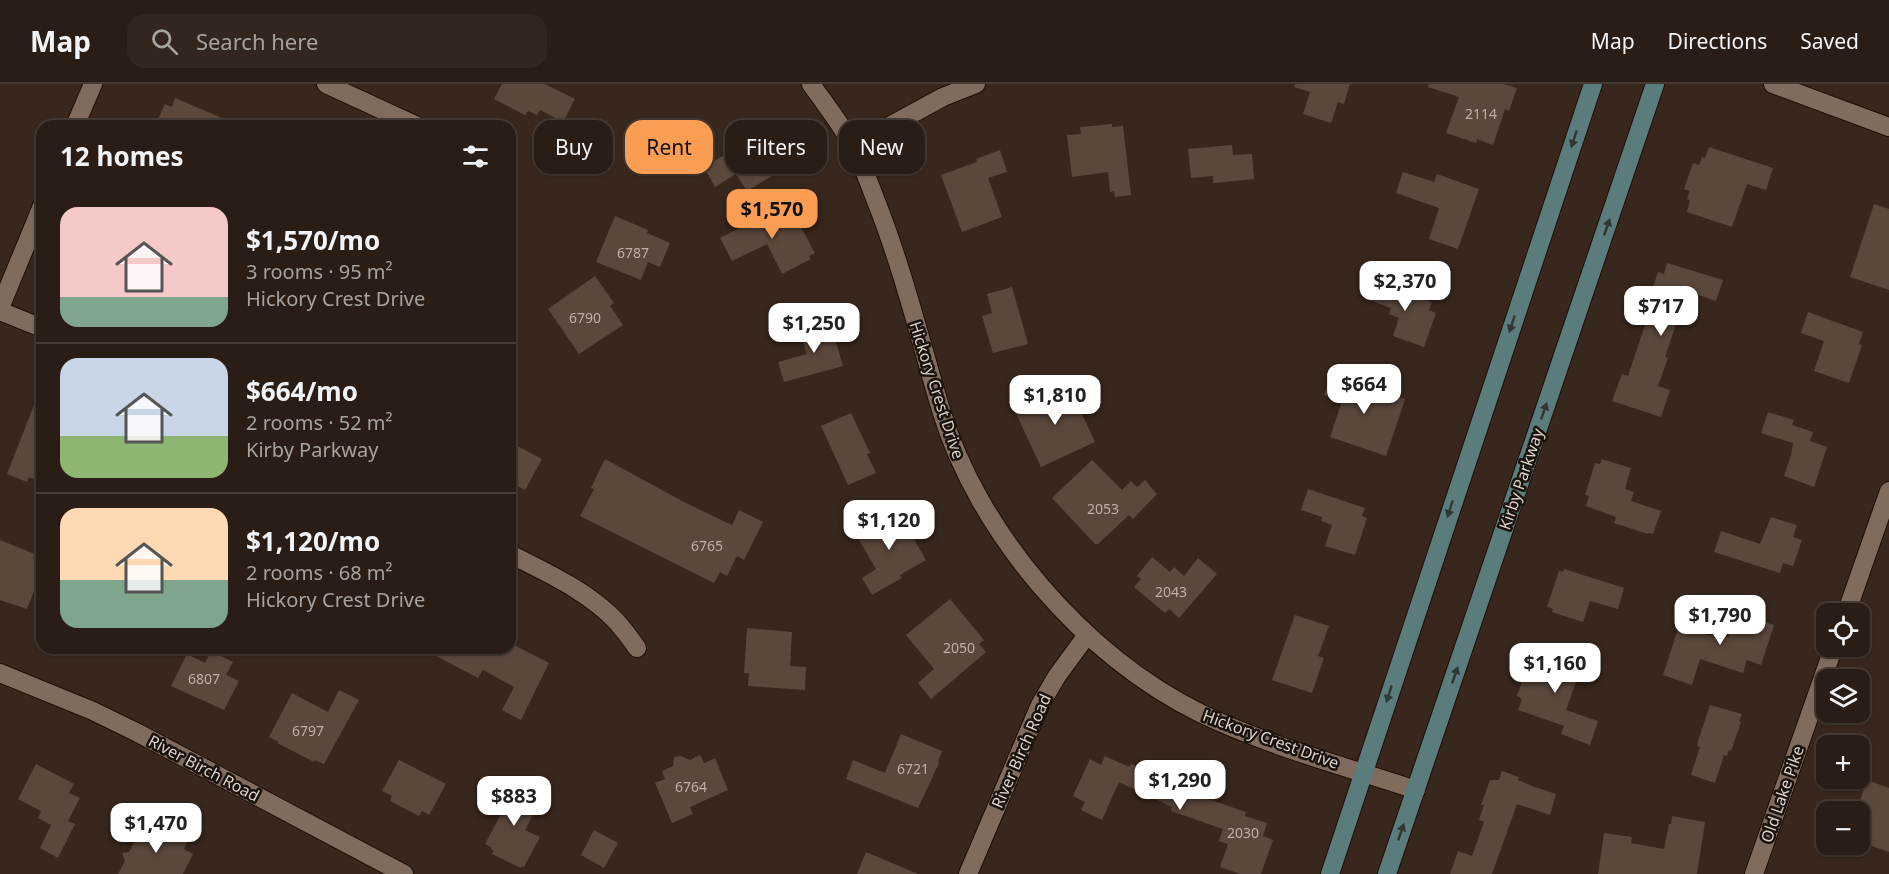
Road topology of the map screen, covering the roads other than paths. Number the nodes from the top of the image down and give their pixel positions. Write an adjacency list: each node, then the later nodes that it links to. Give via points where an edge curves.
1 (93, 84): 8 (street)
2 (326, 84): 9 (street)
3 (811, 84): 11 (street, Hickory Crest Drive)
4 (976, 84): 10 (street)
5 (1593, 84): 24 (main road, one-way to 24)
6 (1655, 84): 25 (main road, Kirby Parkway, one-way to 6)
7 (1773, 84): 12 (street)
8 (78, 120)
9 (404, 120)
10 (901, 120)
11 (839, 125)
12 (1889, 127)
13 (865, 174): 20 (street, Hickory Crest Drive, via 886,225 941,412 965,474 1004,538)
14 (36, 221): 15 (street)
15 (0, 309): 16 (street)
16 (36, 325)
17 (1889, 490): 19 (street)
18 (516, 557): 21 (street, via 595,603)
19 (1850, 603)
20 (1087, 635): 24 (street, Hickory Crest Drive, via 1166,695 1201,714); 27 (street, River Birch Road, via 1040,705)
21 (637, 648)
22 (1830, 657): 30 (street, Old Lake Pike)
23 (0, 673): 26 (street, River Birch Road, via 138,733)
24 (1363, 772): 25 (street, Hickory Crest Drive); 28 (main road)
25 (1416, 790): 29 (main road, Kirby Parkway, one-way to 25)
26 (404, 874)
27 (968, 874)
28 (1330, 874)
29 (1387, 874)
30 (1754, 874)

